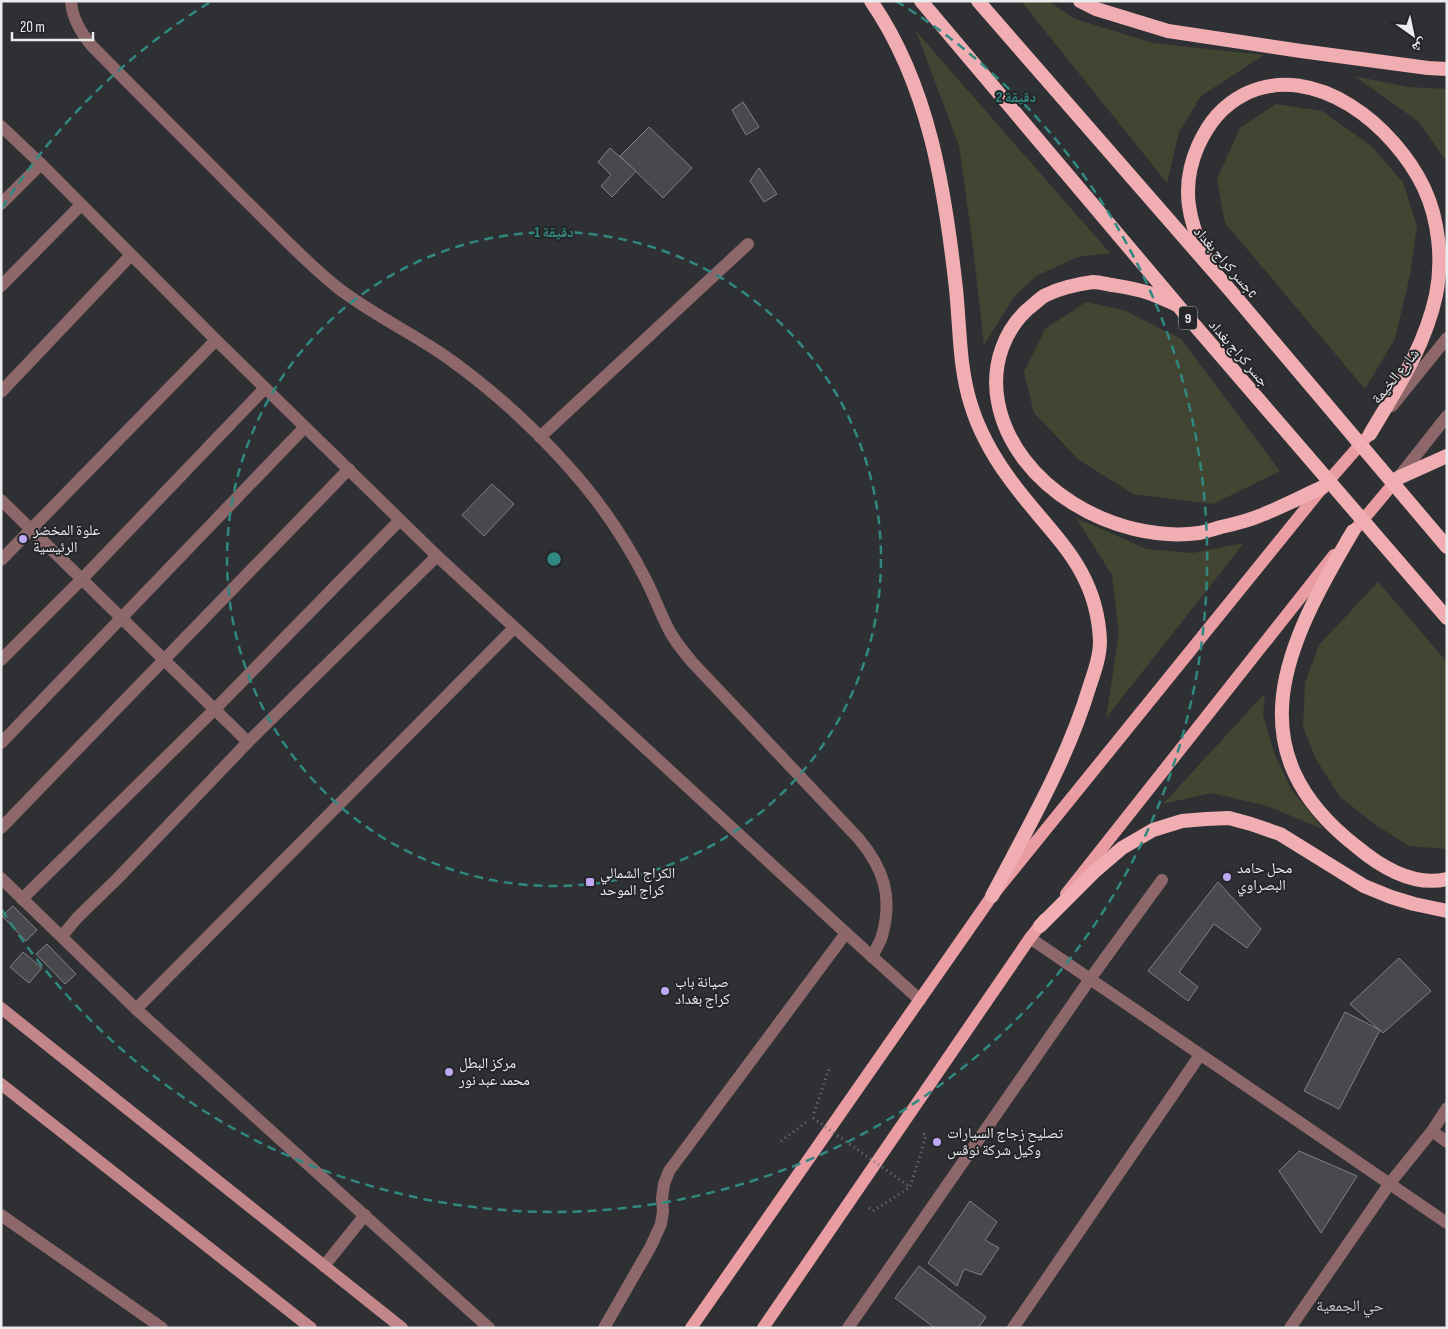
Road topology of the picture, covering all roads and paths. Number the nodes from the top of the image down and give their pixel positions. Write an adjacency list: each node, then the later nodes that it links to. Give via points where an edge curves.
1 (71, 1): 23 (street, via 75,20 92,46 306,260 355,301 438,352 478,381)
2 (871, 1): 48 (highway, via 886,22 902,55 931,138 944,196 964,372 980,430 1009,478 1076,563 1097,614 1100,643 1085,703 1053,777)
3 (921, 1): 15 (highway, جسر كراج بغداد / 9, bridge)
4 (978, 1): 13 (highway, جسر كراج بغدادc, bridge)
5 (1080, 1): 6 (highway, via 1168,31 1301,52)
6 (1447, 69)
7 (1, 126): 8 (street)
8 (41, 164): 9 (street); 10 (street)
9 (1, 204)
10 (81, 205): 12 (street); 14 (street)
11 (748, 244): 23 (street)
12 (131, 256): 17 (street); 19 (street)
13 (1213, 272): 22 (highway, bridge, via 1190,216 1188,186 1195,154 1204,132 1217,114 1235,99 1258,88 1300,85 1321,90 1340,100 1379,128 1399,149 1424,189 1437,233 1439,261 1436,295 1426,330 1408,370); 32 (highway, جسر كراج بغدادc, bridge)
14 (1, 286)
15 (1177, 305): 27 (highway, via 1150,293 1095,282 1045,295 1028,308 1003,343 996,381 1002,419 1022,456 1052,488 1087,512 1129,528 1174,534 1199,533 1254,518); 37 (highway, جسر كراج بغداد / 9, bridge)
16 (1447, 338): 22 (street, شارع الخيمة)
17 (216, 340): 18 (street); 30 (street)
18 (265, 388): 21 (street); 35 (street)
19 (1, 392)
20 (1447, 416): 26 (street)
21 (305, 427): 25 (street); 36 (street)
22 (1370, 434): 27 (main road)
23 (540, 437): 55 (street, via 610,518 680,647 873,856 882,875 886,917 882,938)
24 (1447, 456): 26 (highway)
25 (349, 469): 29 (street); 40 (street)
26 (1398, 478): 31 (main road)
27 (1323, 488): 48 (main road)
28 (1, 500): 30 (street)
29 (400, 520): 33 (street); 41 (street)
30 (32, 530): 34 (street); 35 (street)
31 (1353, 531): 47 (highway, via 1328,573 1294,649 1281,714 1289,762 1307,797 1328,822 1366,855 1405,876 1425,881); 51 (main road)
32 (1447, 547)
33 (437, 556): 38 (street); 42 (street)
34 (1, 560)
35 (82, 579): 36 (street); 39 (street)
36 (122, 618): 40 (street); 43 (street)
37 (1447, 618)
38 (514, 628): 52 (street); 59 (street)
39 (1, 660)
40 (165, 660): 41 (street); 44 (street)
41 (215, 709): 42 (street); 49 (street)
42 (248, 742): 53 (street)
43 (1, 743)
44 (1, 828)
45 (1, 878): 49 (street)
46 (1162, 880): 56 (street)
47 (1447, 880)
48 (992, 896): 57 (main road)
49 (22, 899): 53 (street)
50 (1447, 911): 51 (highway, via 1406,902 1364,886 1280,834 1229,818 1182,821 1154,830 1122,848)
51 (1040, 926): 54 (main road)
52 (846, 934): 55 (street); 80 (street, via 669,1171 664,1184 661,1224)
53 (62, 936): 59 (street)
54 (1030, 938): 56 (street); 82 (main road)
55 (872, 957): 57 (street)
56 (1090, 979): 60 (street); 83 (street)
57 (920, 1000): 81 (main road)
58 (1, 1008): 75 (main road)
59 (136, 1009): 73 (street)
60 (1200, 1054): 69 (street); 84 (street)
61 (830, 1069): 64 (path)
62 (1, 1084): 77 (main road)
63 (1447, 1108): 65 (street)
64 (813, 1118): 67 (path); 70 (path, bridge)
65 (1432, 1131): 68 (street); 69 (street)
66 (926, 1136): 70 (path)
67 (781, 1141)
68 (1447, 1142)
69 (1390, 1183): 74 (street); 85 (street)
70 (910, 1187): 71 (path)
71 (873, 1211)
72 (1, 1215): 76 (street)
73 (365, 1215): 75 (street); 79 (street)
74 (1447, 1223)
75 (324, 1266): 78 (main road)
76 (162, 1328)
77 (311, 1328)
78 (402, 1328)
79 (489, 1328)
80 (604, 1328)
81 (691, 1328)
82 (763, 1328)
83 (848, 1328)
84 (1013, 1328)
85 (1290, 1328)

